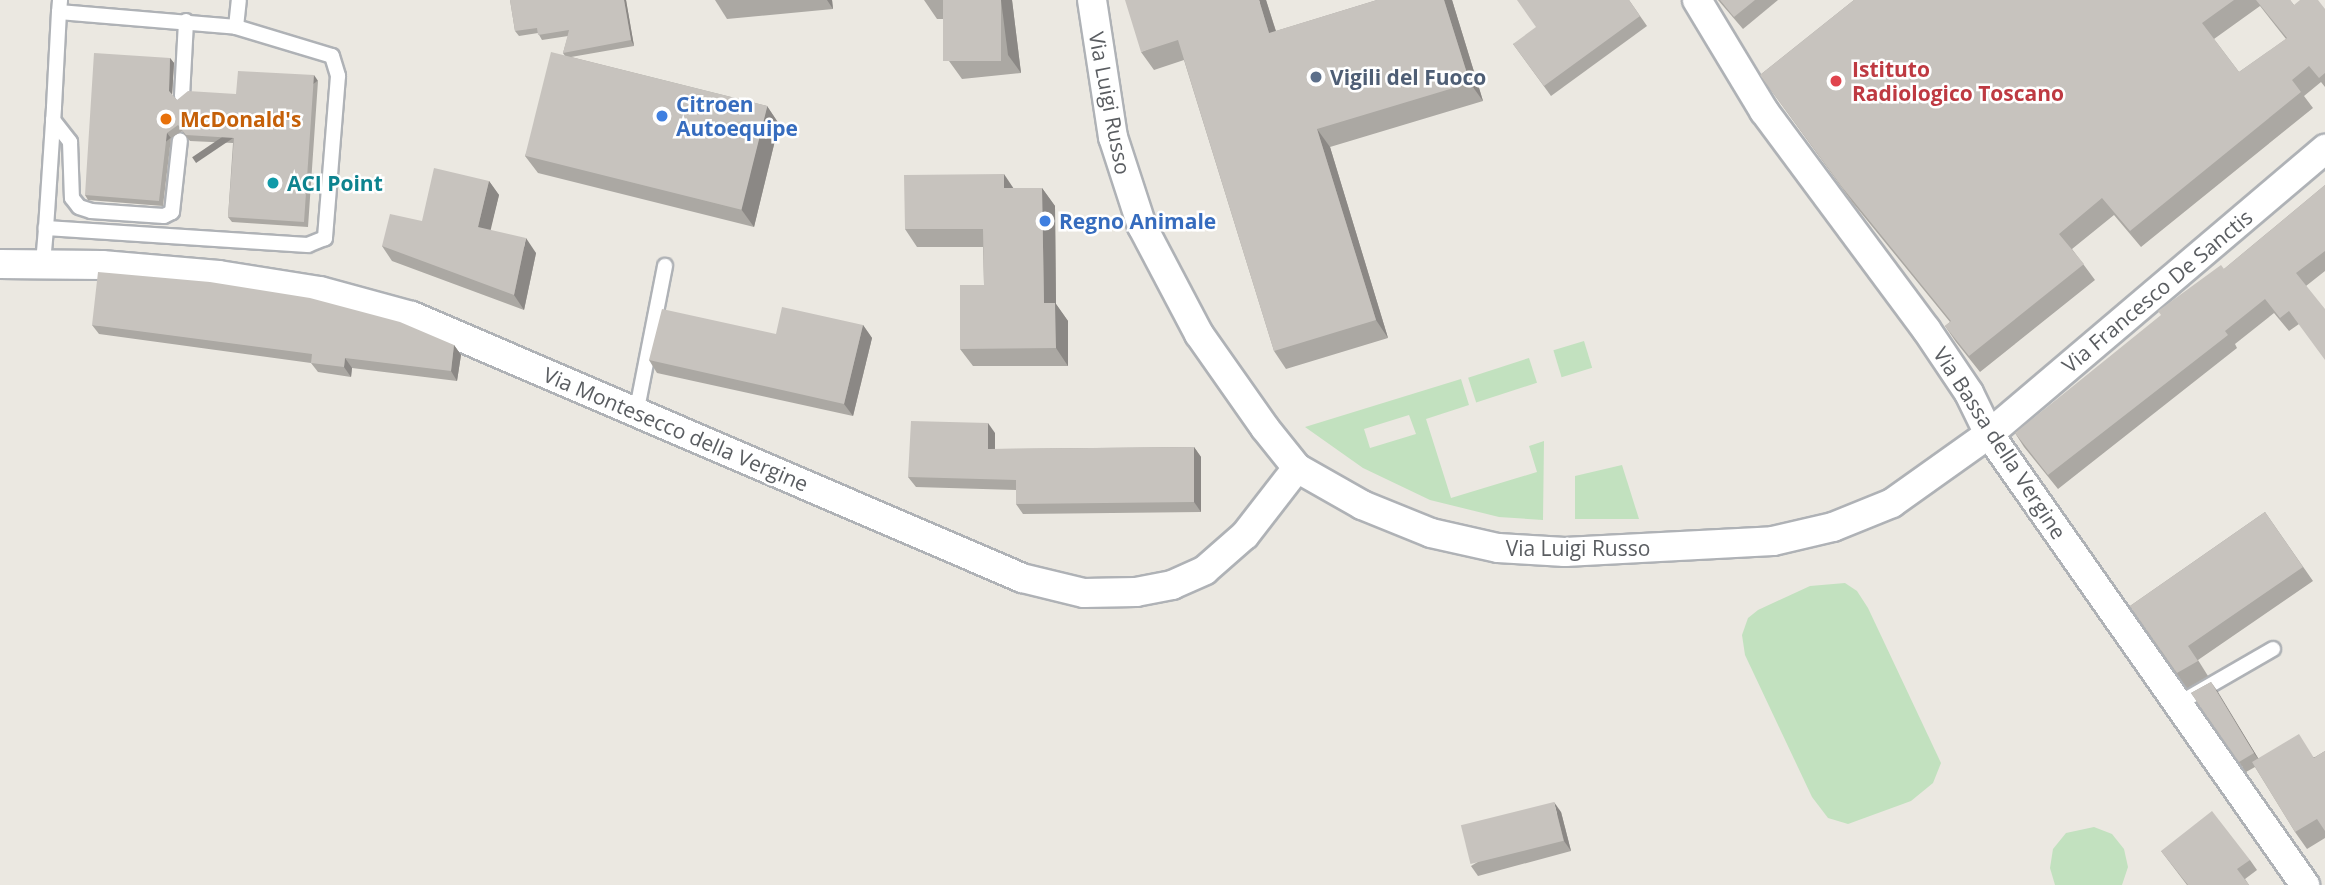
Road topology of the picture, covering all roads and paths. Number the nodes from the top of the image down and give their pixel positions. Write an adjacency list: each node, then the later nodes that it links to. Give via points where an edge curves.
1 (239, 0): 6 (lane)
2 (1091, 0): 17 (street, Via Luigi Russo, via 1113,137 1142,226 1206,344)
3 (1697, 0): 16 (street, Via Bassa della Vergine, via 1926,328)
4 (60, 6): 5 (lane); 8 (lane)
5 (186, 21): 6 (lane); 7 (lane)
6 (236, 27): 11 (lane, via 324,52 336,61 325,238 308,245)
7 (182, 96)
8 (53, 120): 9 (lane, via 70,142 72,198 91,211 164,216 172,212); 11 (lane)
9 (180, 140)
10 (2325, 149): 16 (street, Via Francesco De Sanctis)
11 (46, 228): 12 (lane)
12 (43, 263): 13 (street, Via Montesecco della Vergine); 15 (street, Via Montesecco della Vergine, via 181,271 320,291 454,332)
13 (0, 264)
14 (665, 266): 15 (lane)
15 (636, 414): 17 (street, Via Montesecco della Vergine, via 1022,578 1084,593 1148,589 1205,570 1245,535)
16 (1989, 434): 17 (street, Via Luigi Russo, via 1917,488 1865,515 1796,536 1724,545 1565,552 1498,548 1395,520); 19 (street, Via Bassa della Vergine)
17 (1297, 468)
18 (2273, 649): 19 (lane)
19 (2176, 705): 20 (street, Via Bassa della Vergine)
20 (2305, 885)

